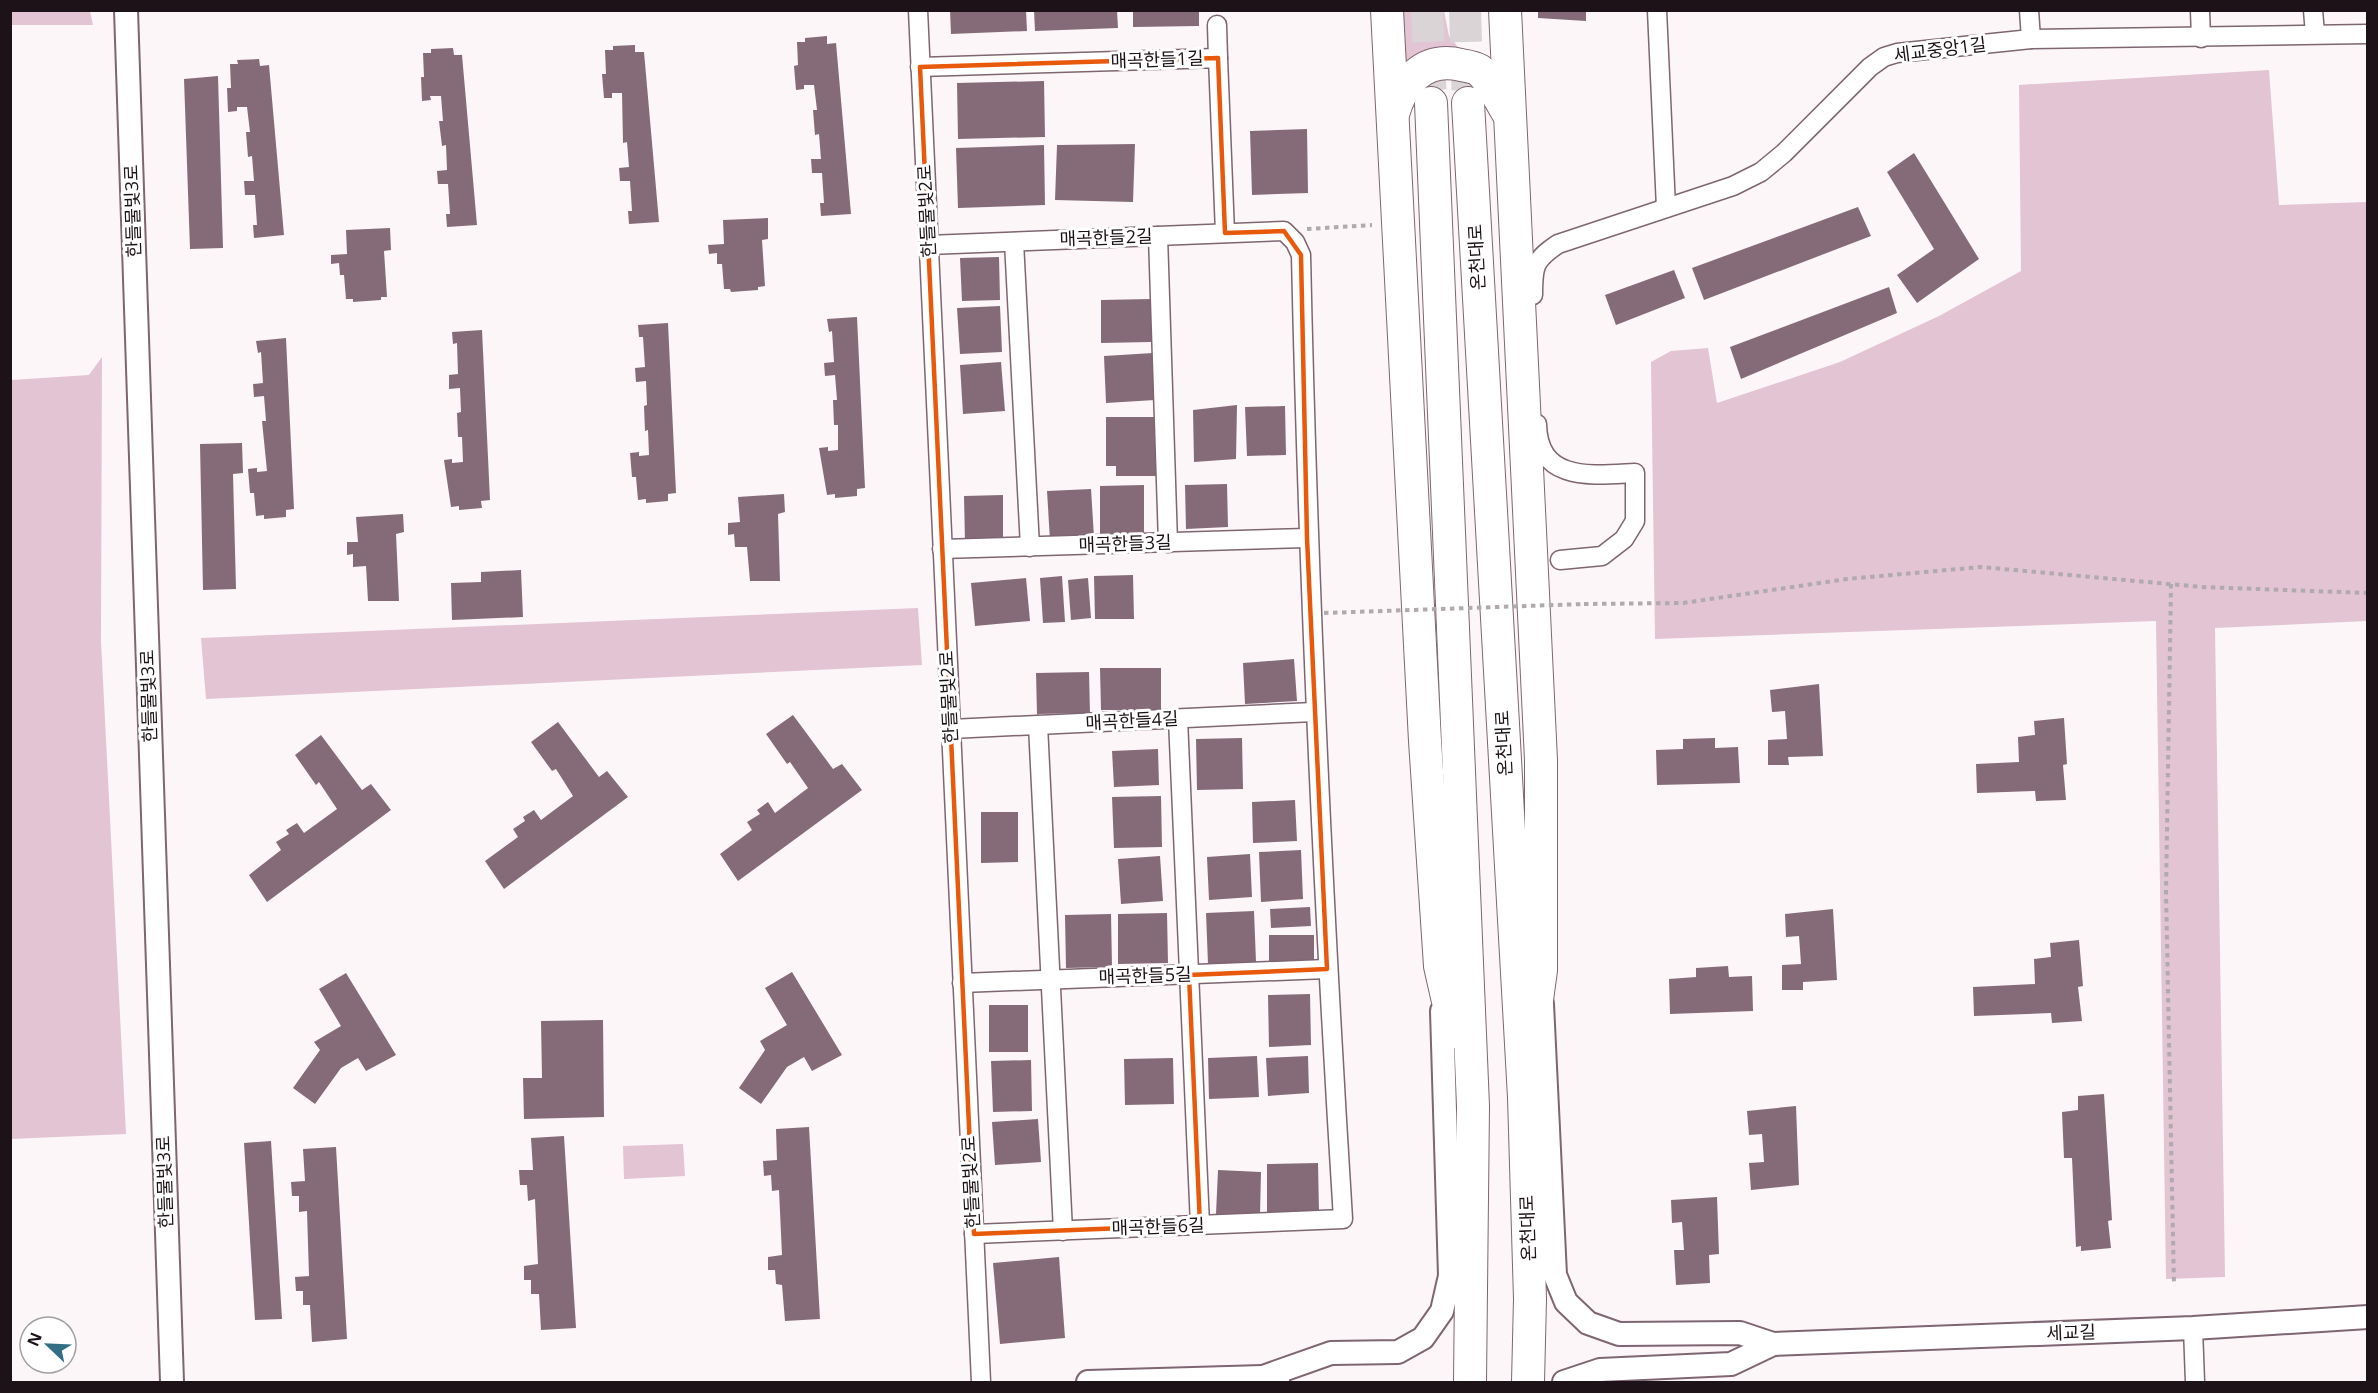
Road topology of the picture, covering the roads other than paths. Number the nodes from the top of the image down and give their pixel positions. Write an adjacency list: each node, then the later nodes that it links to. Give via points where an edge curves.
1 (126, 10): 51 (street, 한들물빛3로)
2 (918, 10): 15 (street, 한들물빛2로)
3 (1386, 10): 19 (highway)
4 (1505, 10): 18 (highway)
5 (1657, 10): 20 (street)
6 (2029, 10): 13 (street)
7 (2200, 10): 12 (street)
8 (2313, 10): 10 (street)
9 (1217, 25): 14 (street)
10 (2315, 34): 11 (street, 세교중앙1길); 12 (street, 세교중앙1길)
11 (2367, 34)
12 (2201, 38): 13 (street, 세교중앙1길)
13 (2031, 39): 20 (street, 세교중앙1길, via 1884,57 1761,172 1733,186)
14 (1218, 58): 15 (street, 매곡한들1길); 21 (street, 매곡한들1길)
15 (920, 68): 24 (street, 한들물빛2로)
16 (1431, 103): 43 (highway)
17 (1468, 103): 42 (highway, 온천대로)
18 (1508, 114): 19 (highway, via 1490,82 1477,69 1454,63 1431,65 1416,72 1398,98); 26 (highway)
19 (1392, 117): 36 (highway)
20 (1666, 208): 30 (street, 세교중앙1길, via 1558,244 1539,256 1533,272 1537,436 1547,459 1567,472 1635,473 1635,521 1624,539 1602,556)
21 (1225, 233): 22 (street, 매곡한들2길); 25 (street, 매곡한들2길, via 1284,231 1301,255)
22 (1158, 236): 23 (street, 매곡한들2길); 27 (street)
23 (1014, 242): 24 (street, 매곡한들2길); 28 (street)
24 (928, 245): 29 (street, 한들물빛2로)
25 (1307, 538): 27 (street, 매곡한들3길); 32 (street)
26 (1529, 540): 30 (street, via 1542,553); 31 (highway)
27 (1168, 543): 28 (street, 매곡한들3길)
28 (1030, 547): 29 (street, 매곡한들3길)
29 (942, 549): 35 (street, 한들물빛2로)
30 (1560, 560): 31 (street, via 1537,575)
31 (1532, 588): 38 (highway, via 1541,760)
32 (1314, 712): 33 (street, 매곡한들4길); 37 (street)
33 (1178, 718): 34 (street, 매곡한들4길); 39 (street)
34 (1038, 725): 35 (street, 매곡한들4길); 40 (street)
35 (951, 729): 41 (street, 한들물빛2로)
36 (1440, 966): 43 (highway); 50 (street, via 1450,1276 1442,1311 1423,1338 1398,1352 1331,1353)
37 (1327, 969): 39 (street, 매곡한들5길); 44 (street, 매곡한들6길, via 1343,1219)
38 (1541, 970): 42 (highway); 49 (street, via 1555,1275 1566,1302 1588,1323 1619,1334 1740,1333)
39 (1189, 975): 40 (street, 매곡한들5길); 44 (street)
40 (1050, 980): 41 (street, 매곡한들5길); 45 (street)
41 (962, 983): 46 (street, 한들물빛2로)
42 (1524, 1097): 55 (highway, 온천대로, via 1530,1299)
43 (1473, 1106): 54 (highway)
44 (1200, 1225): 45 (street, 매곡한들6길)
45 (1063, 1231): 46 (street, 매곡한들6길)
46 (974, 1234): 52 (street, 한들물빛2로)
47 (2367, 1317): 48 (street, 세교길)
48 (2193, 1328): 49 (street, 세교길); 57 (street)
49 (1773, 1344): 56 (street, via 1731,1364 1600,1370)
50 (1273, 1380): 53 (street)
51 (172, 1383)
52 (981, 1383)
53 (1088, 1383)
54 (1470, 1383)
55 (1528, 1383)
56 (1564, 1383)
57 (2194, 1383)

